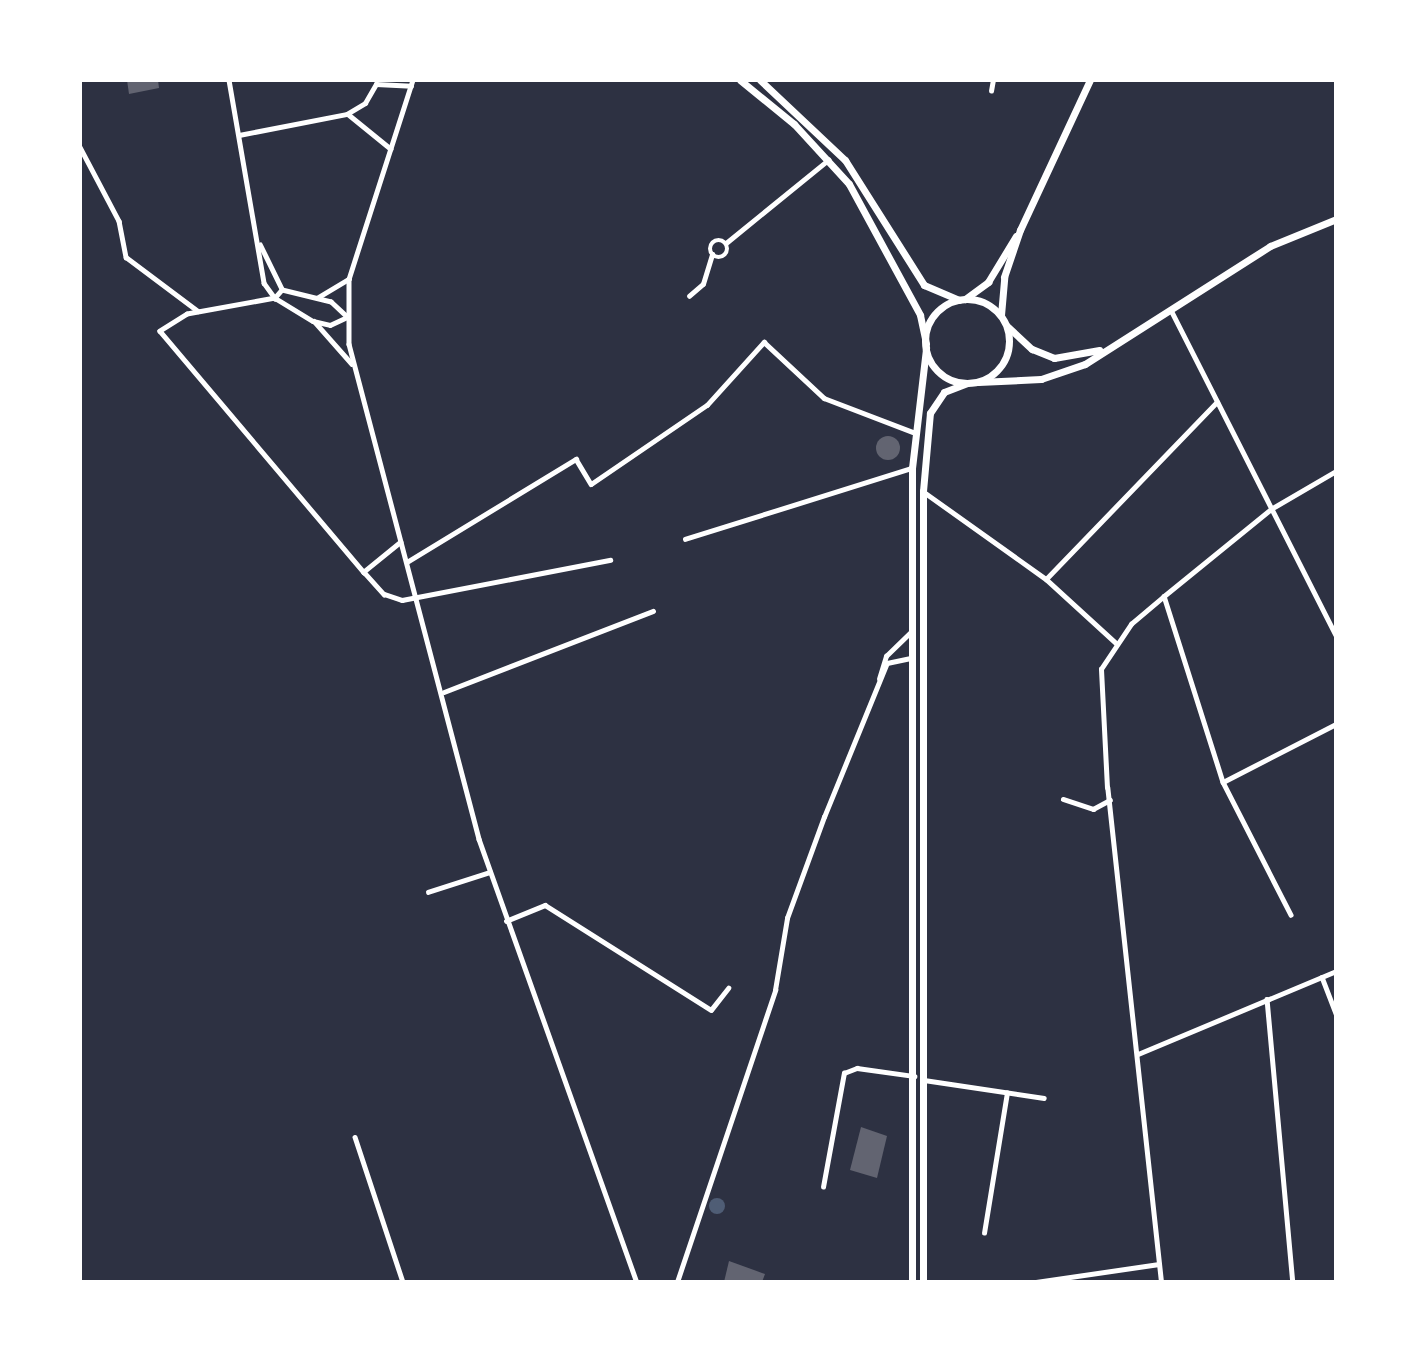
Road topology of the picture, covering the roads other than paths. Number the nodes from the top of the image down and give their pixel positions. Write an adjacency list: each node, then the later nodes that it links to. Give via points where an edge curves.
1 (229, 80): 11 (street)
2 (740, 80): 14 (main road)
3 (760, 80): 25 (main road, via 845,160 924,285)
4 (993, 80): 7 (street)
5 (1090, 80): 16 (main road)
6 (412, 83): 8 (street, via 376,84); 13 (street)
7 (991, 91)
8 (365, 103): 9 (street); 10 (street)
9 (347, 114): 10 (street); 11 (street)
10 (363, 121): 13 (street)
11 (239, 135): 18 (street)
12 (80, 147): 27 (street, via 119,221 126,257)
13 (391, 149): 20 (street)
14 (829, 159): 17 (street); 32 (main road, via 870,217 920,315)
15 (1335, 219): 26 (main road, via 1270,246)
16 (1020, 230): 25 (main road, via 988,282); 28 (main road, via 1004,278)
17 (726, 243): 19 (street, via 713,242); 19 (street, via 724,257)
18 (260, 245): 21 (street); 23 (street, via 264,283)
19 (712, 254): 22 (street, via 702,284)
20 (349, 279): 24 (street); 29 (street)
21 (282, 290): 23 (street); 24 (street)
22 (689, 296)
23 (275, 298): 27 (street); 30 (street)
24 (314, 299): 29 (street, via 331,302)
25 (962, 299): 28 (main road, via 985,303); 32 (main road, via 931,320)
26 (1171, 310): 33 (main road); 37 (street)
27 (199, 311): 47 (street, via 160,331)
28 (1001, 316): 31 (main road)
29 (347, 317): 30 (street, via 330,326); 34 (street)
30 (313, 321): 34 (street)
31 (1007, 326): 33 (main road, via 1032,349 1054,358 1082,357); 35 (main road, via 1002,365)
32 (926, 345): 36 (main road, via 940,373); 38 (main road)
33 (1113, 345): 35 (main road, via 1051,376)
34 (353, 365): 44 (street)
35 (978, 382): 36 (main road)
36 (967, 383): 41 (main road, via 944,392 930,413)
37 (1217, 402): 42 (street); 48 (street)
38 (913, 432): 39 (main road); 46 (street, via 824,398 764,342 691,418 591,484 576,459)
39 (912, 468): 43 (street); 52 (main road)
40 (1335, 471): 42 (street)
41 (922, 491): 48 (street); 73 (main road)
42 (1271, 509): 49 (street); 53 (street)
43 (685, 539)
44 (401, 542): 46 (street); 47 (street)
45 (610, 560): 50 (street)
46 (407, 562): 50 (street)
47 (363, 572): 50 (street, via 384,594)
48 (1046, 579): 54 (street)
49 (1164, 596): 54 (street); 59 (street)
50 (417, 598): 57 (street)
51 (653, 611): 57 (street)
52 (913, 631): 55 (main road); 56 (street, via 886,656)
53 (1335, 635)
54 (1116, 642): 61 (street, via 1100,681)
55 (913, 659): 56 (street, via 894,658); 72 (main road)
56 (879, 682): 82 (street, via 787,918 775,990)
57 (444, 692): 62 (street)
58 (1335, 724): 59 (street)
59 (1223, 782): 64 (street)
60 (1063, 799): 61 (street, via 1093,809)
61 (1110, 800): 71 (street)
62 (490, 872): 63 (street); 65 (street)
63 (428, 892)
64 (1292, 915)
65 (506, 921): 68 (street, via 545,905 711,1010); 81 (street)
66 (1335, 971): 67 (street)
67 (1322, 977): 69 (street); 70 (street)
68 (728, 988)
69 (1267, 999): 71 (street); 87 (street)
70 (1335, 1014)
71 (1138, 1054): 79 (street)
72 (914, 1076): 77 (street, via 857,1068 844,1073); 83 (main road)
73 (924, 1080): 74 (street); 84 (main road)
74 (1007, 1093): 75 (street); 78 (street)
75 (1045, 1098)
76 (355, 1137): 80 (street)
77 (823, 1187)
78 (984, 1233)
79 (1159, 1264): 85 (street); 86 (street)
80 (403, 1282)
81 (637, 1282)
82 (677, 1282)
83 (912, 1282)
84 (923, 1282)
85 (1036, 1282)
86 (1161, 1282)
87 (1293, 1282)

